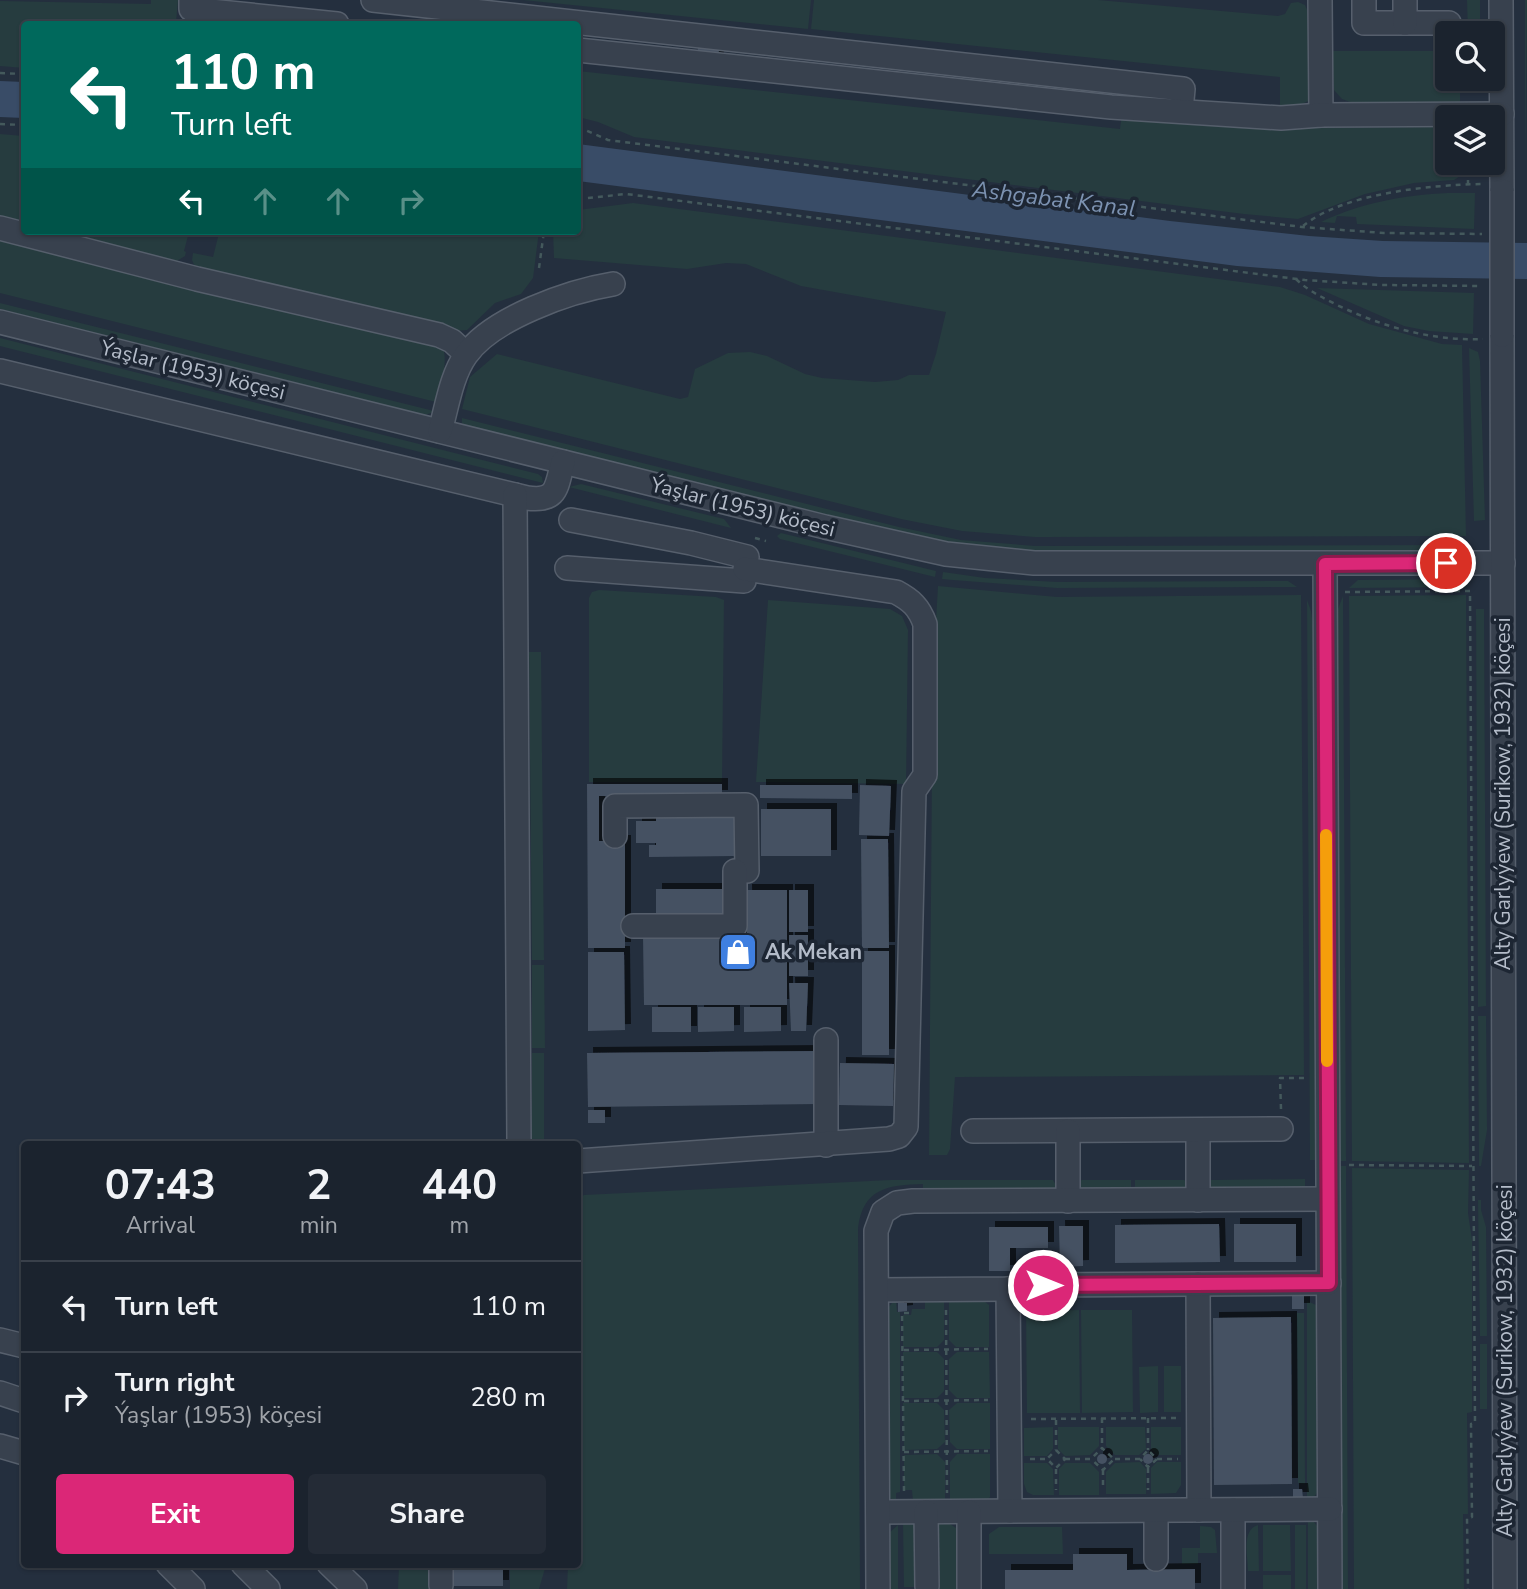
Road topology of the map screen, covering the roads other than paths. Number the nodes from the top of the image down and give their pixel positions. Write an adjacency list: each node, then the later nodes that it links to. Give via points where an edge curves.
1 (191, 0): 7 (street, via 191,9)
2 (373, 0): 8 (street)
3 (1320, 0): 16 (street)
4 (1364, 0): 10 (street, via 1364,23)
5 (1405, 0): 10 (street)
6 (1501, 0): 13 (street, Alty Garlyýew (Surikow, 1932) köçesi)
7 (308, 21)
8 (564, 21)
9 (581, 23): 14 (street, via 1183,89)
10 (1405, 23): 11 (street)
11 (1435, 23)
12 (581, 50): 14 (street)
13 (1502, 105)
14 (1181, 111): 16 (street, via 1281,118)
15 (1435, 114): 16 (street)
16 (1321, 115)
17 (1502, 175): 29 (street, Alty Garlyýew (Surikow, 1932) köçesi, bridge)
18 (0, 228): 19 (street)
19 (21, 233)
20 (27, 235): 23 (street, via 439,335)
21 (613, 284): 23 (street, via 519,315 481,338)
22 (0, 322): 25 (street, Ýaşlar (1953) köçesi)
23 (467, 354): 25 (street, via 458,368)
24 (0, 371): 27 (street)
25 (440, 431): 26 (street, Ýaşlar (1953) köçesi)
26 (562, 461): 27 (street, via 555,489 547,499); 30 (street, Ýaşlar (1953) köçesi, via 887,542 990,560)
27 (515, 495): 40 (street)
28 (571, 520): 32 (street, via 691,543)
29 (1503, 562): 30 (street, Ýaşlar (1953) köçesi); 50 (street, Alty Garlyýew (Surikow, 1932) köçesi)
30 (1325, 564): 43 (street)
31 (567, 568): 32 (street)
32 (746, 569): 41 (street, via 896,592 911,600 925,624 925,775 914,791 906,1127 889,1139)
33 (615, 836): 34 (street, via 615,806 746,806 735,926)
34 (634, 926)
35 (826, 1040): 41 (street)
36 (1281, 1129): 37 (street)
37 (1198, 1130): 39 (street); 45 (street)
38 (973, 1131): 39 (street)
39 (1068, 1131): 44 (street)
40 (519, 1141)
41 (826, 1145): 42 (street)
42 (581, 1161)
43 (1327, 1199): 45 (street); 46 (street)
44 (1068, 1200): 45 (street); 49 (street, via 913,1201 889,1206 876,1231)
45 (1198, 1200)
46 (1329, 1283): 47 (street); 58 (street)
47 (1198, 1284): 48 (street); 59 (street)
48 (1008, 1289): 49 (street); 62 (street)
49 (877, 1290): 63 (street)
50 (1516, 1298): 66 (street, Alty Garlyýew (Surikow, 1932) köçesi)
51 (0, 1340): 52 (street)
52 (21, 1345)
53 (0, 1393): 54 (street)
54 (21, 1400)
55 (0, 1446): 56 (street)
56 (21, 1452)
57 (1152, 1502): 59 (street); 62 (street); 65 (street)
58 (1330, 1509): 60 (street); 77 (street)
59 (1199, 1510): 60 (street)
60 (1233, 1510): 76 (street)
61 (969, 1511): 62 (street); 64 (street); 75 (street)
62 (1010, 1511)
63 (878, 1512): 64 (street); 74 (street)
64 (926, 1512): 70 (street)
65 (1156, 1559)
66 (1505, 1559): 78 (street); 79 (street, Alty Garlyýew (Surikow, 1932) köçesi); 80 (street)
67 (172, 1568): 71 (street)
68 (247, 1568): 72 (street)
69 (333, 1568): 73 (street)
70 (927, 1586)
71 (193, 1589)
72 (268, 1589)
73 (355, 1589)
74 (878, 1589)
75 (969, 1589)
76 (1233, 1589)
77 (1331, 1589)
78 (1491, 1589)
79 (1505, 1589)
80 (1520, 1589)

